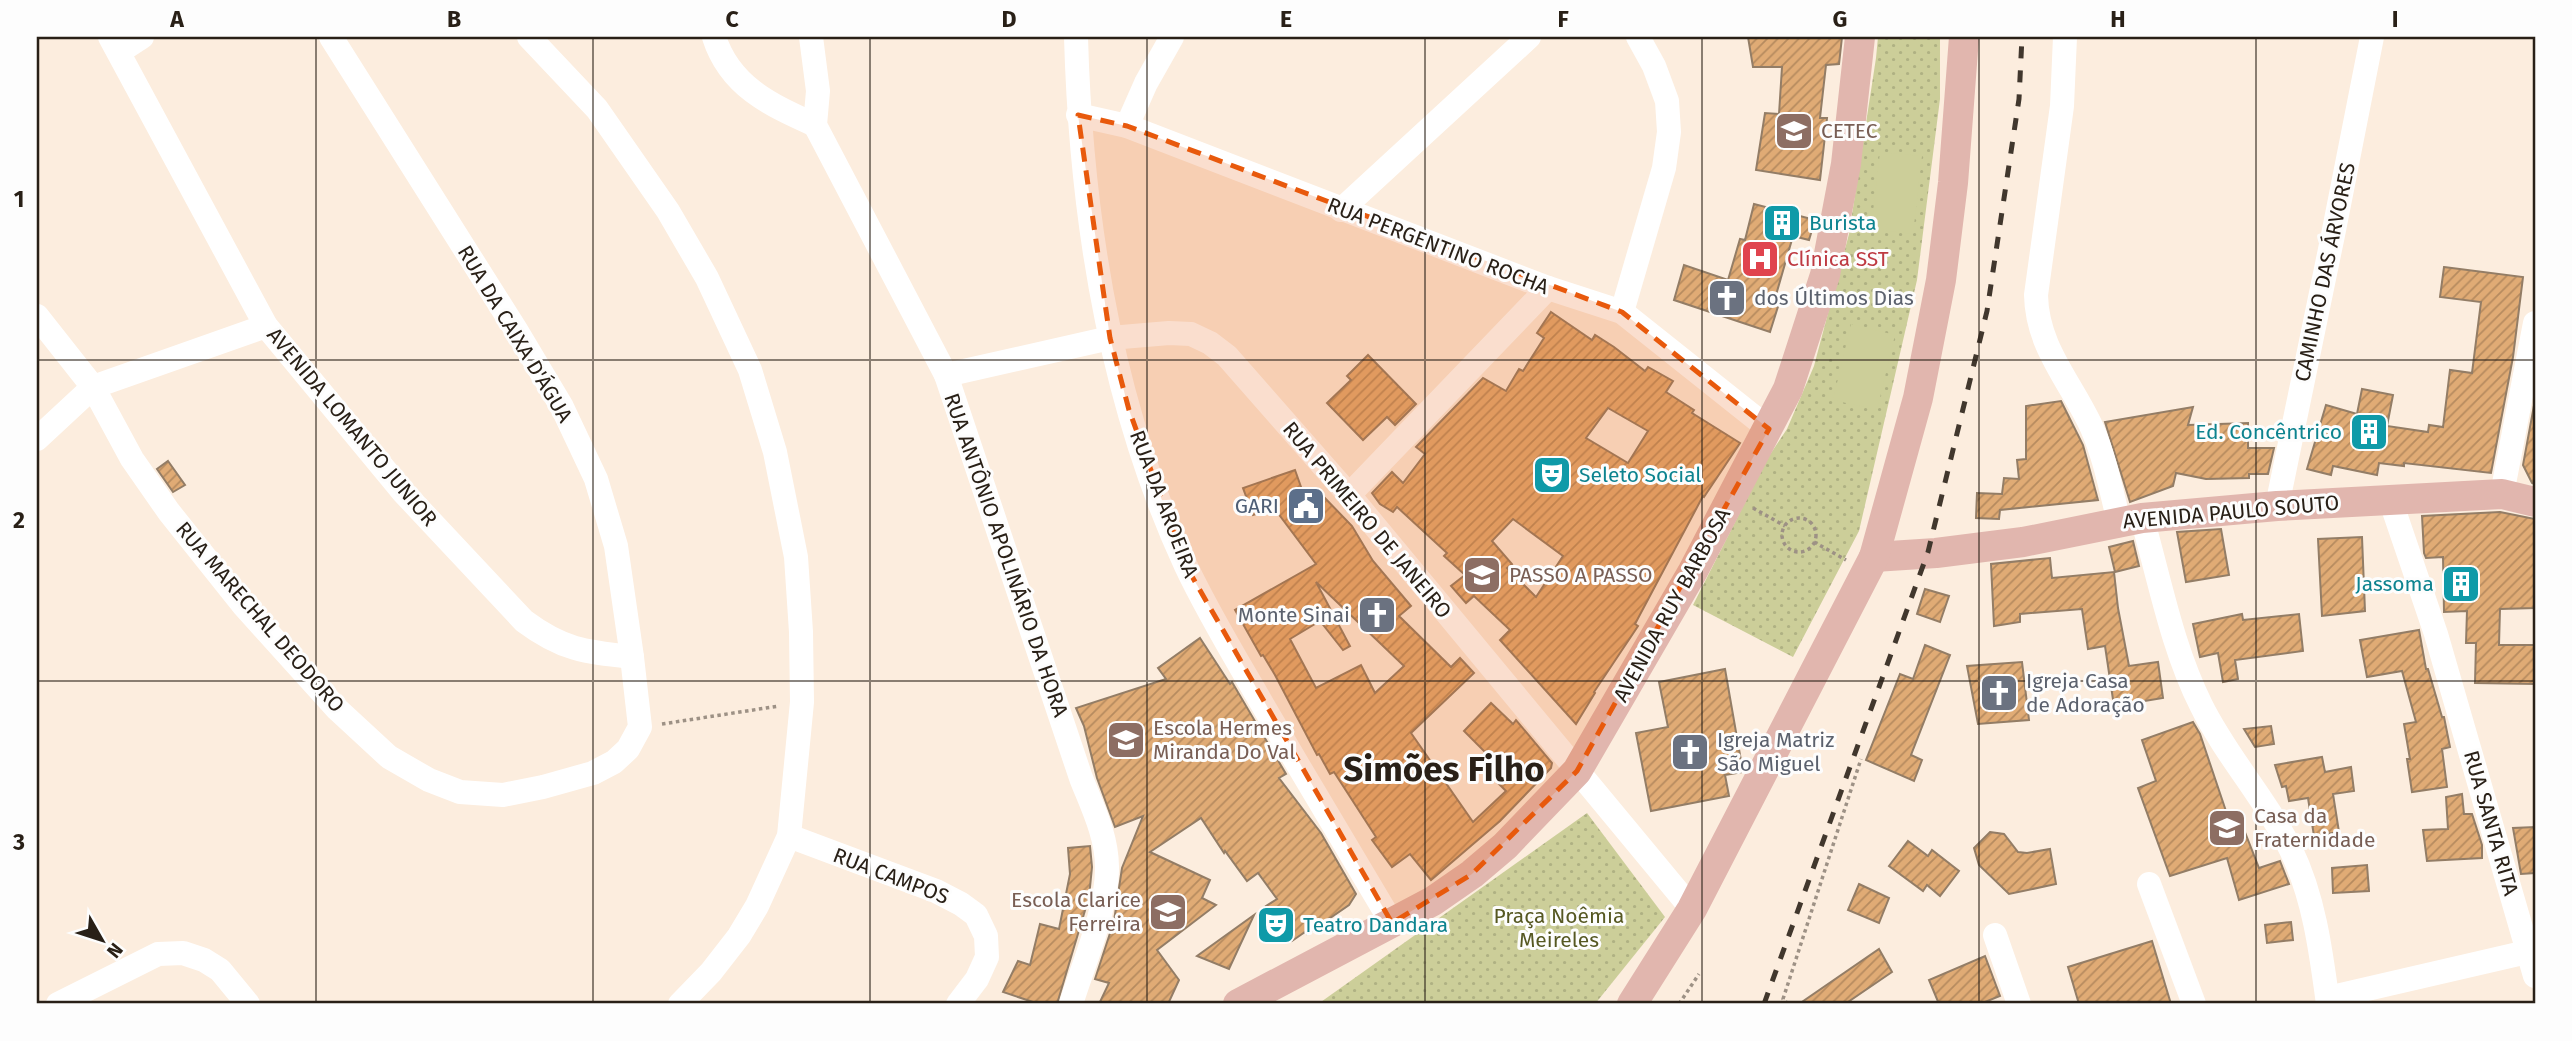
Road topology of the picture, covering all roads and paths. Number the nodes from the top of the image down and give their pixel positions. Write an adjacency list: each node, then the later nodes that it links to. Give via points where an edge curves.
1 (142, 37): 14 (street)
2 (331, 37): 39 (street, RUA DA CAIXA D'ÁGUA, via 562,407 596,479 616,546)
3 (529, 37): 40 (street, via 597,109 668,211 707,278 750,370 775,453 796,557)
4 (714, 37): 16 (street, via 721,58 740,82 774,106)
5 (811, 37): 16 (street, via 818,91)
6 (1076, 37): 15 (street, RUA DA AROEIRA)
7 (1172, 37): 17 (street)
8 (1530, 37): 18 (street)
9 (1638, 37): 20 (street, via 1667,101 1669,132 1664,168)
10 (1860, 37): 27 (main road, AVENIDA RUY BARBOSA, via 1846,164 1825,275 1788,389)
11 (1964, 37): 38 (main road, via 1941,280 1918,398)
12 (2065, 37): 35 (street, via 2062,106 2036,315 2050,355 2079,401)
13 (2372, 37): 34 (street, CAMINHO DAS ÁRVORES)
14 (114, 44): 23 (street, AVENIDA LOMANTO JUNIOR)
15 (1078, 115): 17 (street, RUA PERGENTINO ROCHA); 24 (street, RUA DA AROEIRA)
16 (816, 125): 25 (street, RUA ANTÔNIO APOLINÁRIO DA HORA)
17 (1127, 126): 18 (street, RUA PERGENTINO ROCHA)
18 (1341, 210): 19 (street, RUA PERGENTINO ROCHA)
19 (1548, 288): 20 (street, RUA PERGENTINO ROCHA); 30 (street)
20 (1622, 312): 27 (street, RUA PERGENTINO ROCHA)
21 (37, 316): 26 (street, RUA MARECHAL DEODORO)
22 (2535, 323): 29 (street)
23 (266, 326): 26 (street); 39 (street, AVENIDA LOMANTO JUNIOR, via 404,493 524,621 565,647)
24 (1110, 338): 25 (street, RUA PRIMEIRO DE JANEIRO); 30 (street, RUA PRIMEIRO DE JANEIRO, via 1191,334 1210,343 1227,356); 47 (street, RUA DA AROEIRA, via 1154,490 1186,566 1217,627)
25 (946, 374): 59 (street, RUA ANTÔNIO APOLINÁRIO DA HORA, via 1100,827 1107,867 1102,903)
26 (93, 387): 28 (street); 41 (street, RUA MARECHAL DEODORO, via 132,459 236,596 337,709 389,757 460,792 503,795 593,773 628,749)
27 (1769, 429): 31 (main road, AVENIDA RUY BARBOSA)
28 (37, 439)
29 (2502, 494): 32 (main road, AVENIDA PAULO SOUTO); 33 (main road, AVENIDA PAULO SOUTO)
30 (1349, 495): 43 (street, RUA PRIMEIRO DE JANEIRO)
31 (1733, 496): 36 (path); 43 (main road, AVENIDA RUY BARBOSA)
32 (2390, 499): 34 (main road, AVENIDA PAULO SOUTO); 49 (street, RUA SANTA RITA, via 2488,806)
33 (2535, 502)
34 (2277, 506): 35 (main road, AVENIDA PAULO SOUTO)
35 (2130, 520): 38 (main road, AVENIDA PAULO SOUTO, via 2023,542 1928,552); 54 (street, via 2183,668 2304,878)
36 (1785, 526): 37 (path, via 1802,518 1816,532); 37 (path, via 1784,544 1791,550 1809,549)
37 (1814, 542): 38 (path)
38 (1870, 564): 46 (main road)
39 (632, 657): 41 (street)
40 (802, 702): 41 (path); 44 (street)
41 (640, 727)
42 (1861, 759): 62 (path, via 1783,999)
43 (1577, 771): 46 (street, RUA PRIMEIRO DE JANEIRO); 47 (main road, AVENIDA RUY BARBOSA, via 1472,874)
44 (789, 836): 57 (street, via 739,936); 58 (street, RUA CAMPOS, via 936,891 976,915 986,936 987,957)
45 (2148, 884): 64 (street)
46 (1692, 909): 60 (main road)
47 (1392, 923): 53 (main road, AVENIDA RUY BARBOSA)
48 (1995, 935): 63 (street)
49 (2527, 952): 51 (street, RUA SANTA RITA); 54 (street)
50 (1699, 974): 61 (path)
51 (2535, 976)
52 (88, 997): 55 (street); 56 (street, via 158,954 183,953 220,970)
53 (1254, 1001)
54 (2328, 1001)
55 (58, 1004)
56 (248, 1004)
57 (680, 1004)
58 (958, 1004)
59 (1071, 1004)
60 (1632, 1004)
61 (1681, 1004)
62 (1788, 1004)
63 (2019, 1004)
64 (2194, 1004)

